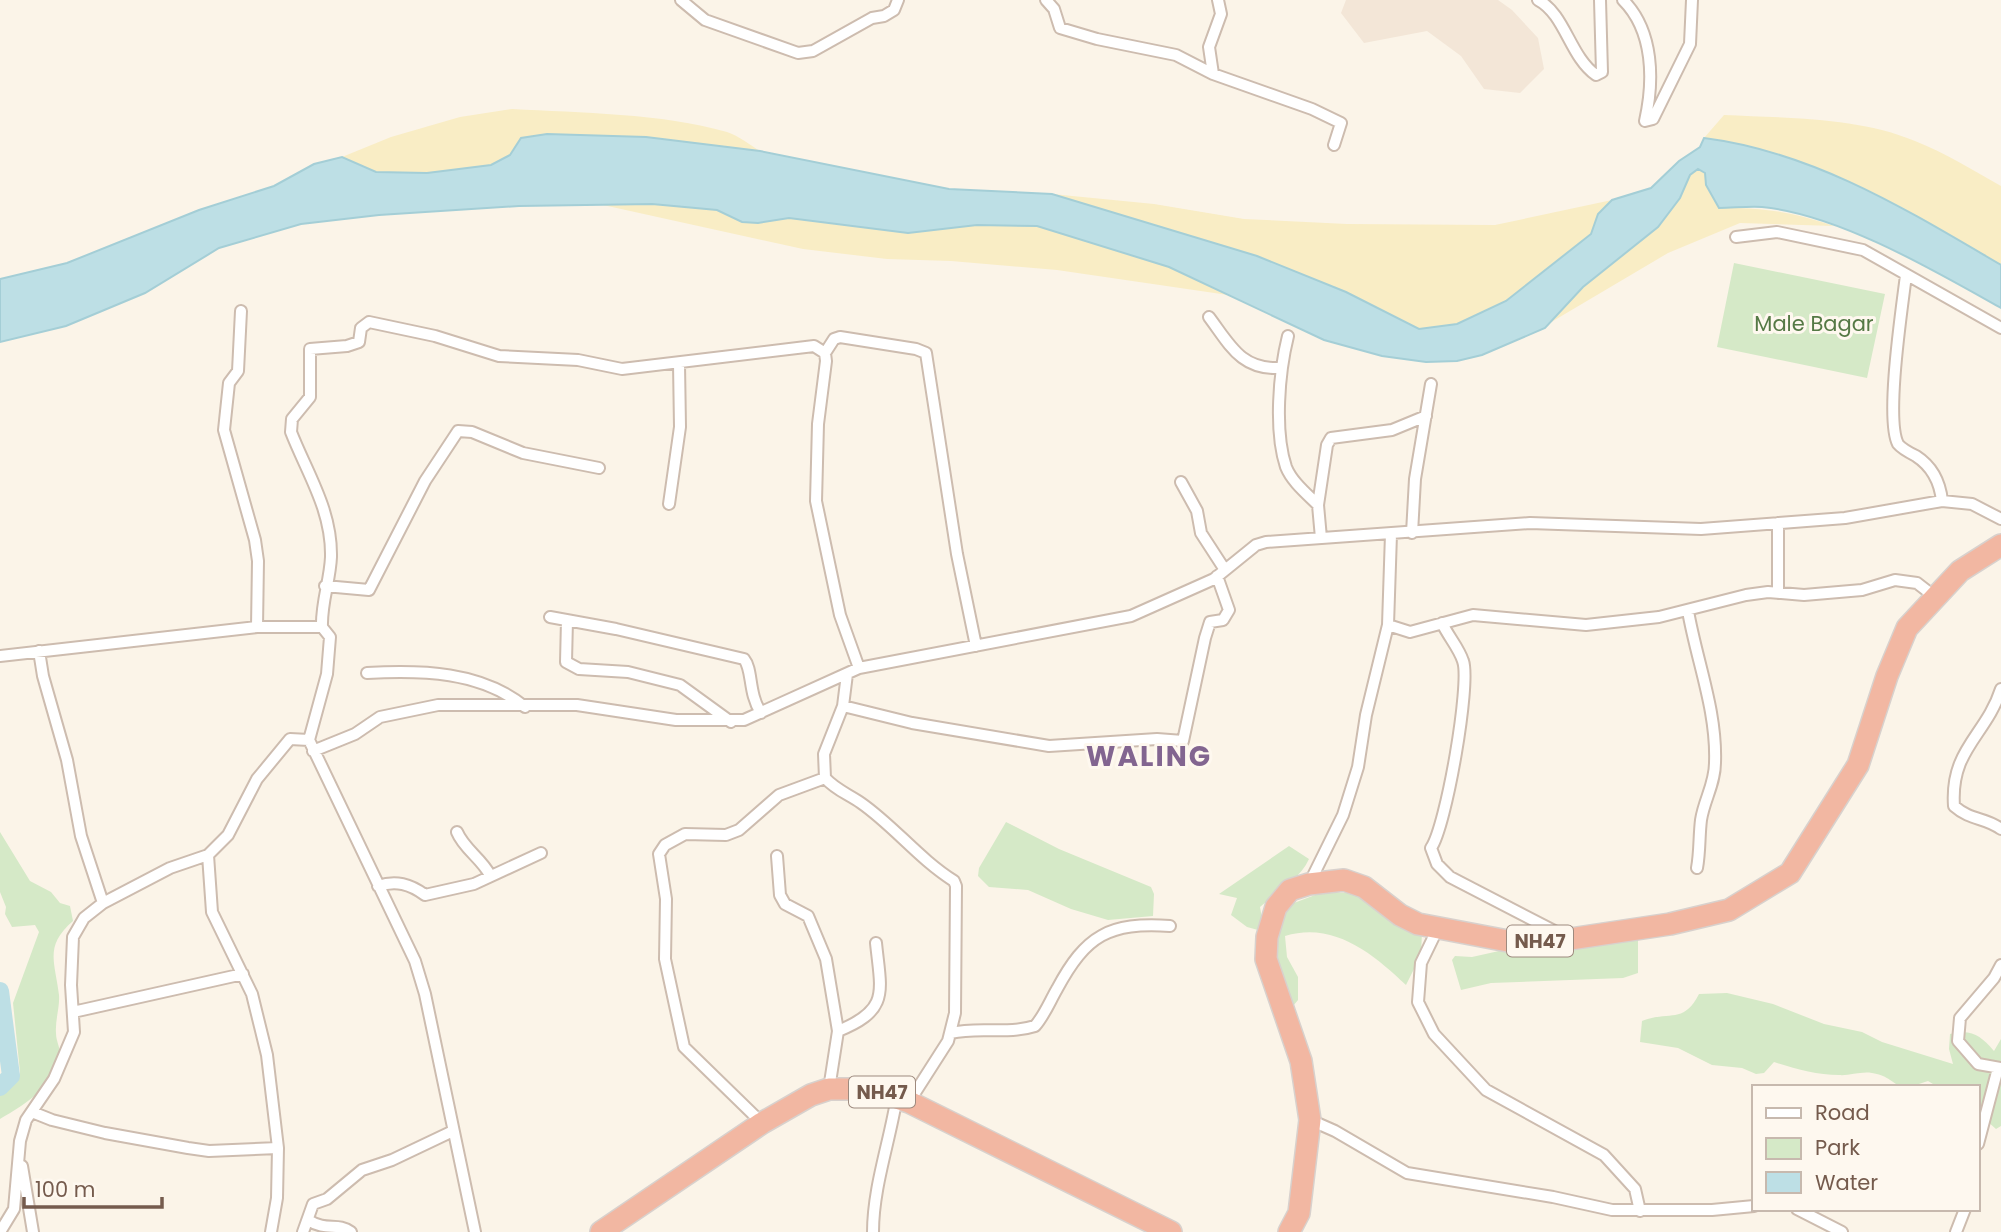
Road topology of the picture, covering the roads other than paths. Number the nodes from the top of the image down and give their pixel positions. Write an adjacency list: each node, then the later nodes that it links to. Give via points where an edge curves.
1 (681, 0): 2 (street, via 705,20 798,53 813,51 872,18 884,16 894,10)
2 (898, 0)
3 (1046, 0): 9 (street, via 1060,27 1175,55)
4 (1217, 0): 9 (street, via 1221,14 1209,47)
5 (1538, 0): 6 (street, via 1551,7 1574,52 1597,75 1602,72)
6 (1600, 0)
7 (1623, 0): 8 (street, via 1639,20 1645,37 1652,89 1645,121 1653,119 1690,44)
8 (1692, 0)
9 (1213, 74): 10 (street, via 1341,124)
10 (1334, 145)
11 (1736, 237): 12 (street, via 1777,232 1828,240 1863,250)
12 (1906, 275): 15 (street); 24 (street, via 1894,429 1901,447 1940,481)
13 (241, 311): 43 (street, via 238,371 227,392 224,430 255,540)
14 (1209, 317): 19 (street, via 1247,363)
15 (2001, 328)
16 (1288, 336): 19 (street)
17 (825, 353): 18 (street, via 814,346 782,348); 44 (street, via 840,337 926,353 955,544); 47 (street, via 816,500 840,615)
18 (679, 364): 25 (street, via 680,427); 34 (street, via 622,369 578,360 499,356 369,322 361,328 359,342 310,349 310,397 292,419 291,432 322,500 331,557)
19 (1280, 368): 26 (street, via 1287,469)
20 (1431, 384): 21 (street)
21 (1426, 416): 26 (street, via 1392,430 1331,438); 29 (street)
22 (599, 468): 34 (street, via 532,455 458,431 425,481 369,590)
23 (1181, 482): 33 (street)
24 (1942, 501): 27 (street, via 1972,503); 28 (street, via 1845,518)
25 (669, 503)
26 (1318, 505): 31 (street)
27 (2001, 519)
28 (1777, 523): 29 (street, via 1700,529 1530,523); 35 (street)
29 (1412, 533): 30 (street)
30 (1391, 534): 31 (street); 41 (street)
31 (1321, 538): 33 (street, via 1261,543)
32 (2001, 545): 36 (highway, NH47, via 1960,571)
33 (1221, 573): 44 (street, via 1196,589 1131,616); 52 (street, via 1229,610 1223,620 1210,622 1183,741 1049,746)
34 (326, 586): 42 (street)
35 (1778, 593): 36 (street, via 1862,590 1906,580); 37 (street, via 1746,595)
36 (1935, 597): 70 (highway, NH47, via 1908,628 1858,765 1790,873 1729,910)
37 (1688, 611): 40 (street, via 1586,625 1473,615); 63 (street, via 1708,688 1716,762 1712,792 1701,821)
38 (550, 617): 39 (street)
39 (567, 620): 53 (street, via 744,659 753,700); 54 (street, via 566,662 680,685)
40 (1442, 623): 41 (street, via 1410,632); 70 (street, via 1464,663 1463,700 1451,789 1432,857 1450,877)
41 (1388, 625): 65 (street, via 1354,779 1343,815)
42 (322, 627): 43 (street); 55 (street, via 330,637 330,649)
43 (257, 628): 45 (street)
44 (976, 646): 47 (street)
45 (40, 651): 46 (street); 67 (street, via 81,836)
46 (0, 656)
47 (859, 668): 49 (street)
48 (367, 673): 51 (street, via 429,671 491,685)
49 (847, 674): 52 (street); 53 (street)
50 (2001, 690): 58 (street, via 1952,781 1954,806)
51 (525, 706): 54 (street, via 583,706 625,715); 56 (street, via 407,709 380,717 355,734)
52 (843, 706): 57 (street, via 824,754)
53 (761, 713): 54 (street)
54 (731, 722)
55 (309, 740): 56 (street); 61 (street, via 290,739 282,747 257,779 228,835)
56 (313, 751): 66 (street)
57 (825, 778): 76 (street, via 954,881 955,1013); 82 (street, via 779,794 739,830 726,835 685,834 665,845 659,855 666,899 665,959 684,1047)
58 (2001, 830)
59 (457, 832): 64 (street)
60 (541, 853): 64 (street)
61 (208, 855): 67 (street, via 170,868); 73 (street, via 212,912)
62 (777, 856): 75 (street, via 780,895 785,904 808,916 826,959)
63 (1696, 868)
64 (490, 875): 66 (street, via 474,884 425,895 398,883)
65 (1309, 884): 69 (highway, NH47, via 1344,880 1364,887 1399,915); 81 (highway, NH47, via 1290,890 1276,907 1266,959 1301,1061)
66 (378, 886): 83 (street, via 415,961)
67 (103, 903): 74 (street, via 72,937)
68 (1170, 926): 76 (street, via 1130,924 1087,945 1071,963 1035,1026)
69 (1438, 928): 70 (highway, NH47, via 1513,942); 88 (street, via 1421,963 1418,1002 1434,1034 1486,1090 1604,1155 1635,1189)
70 (1570, 939)
71 (876, 943): 75 (street, via 880,996 868,1016)
72 (2001, 964): 77 (street, via 1960,1018 1958,1041 1978,1064)
73 (243, 974): 74 (street); 85 (street, via 253,994 267,1055)
74 (73, 1012): 80 (street, via 75,1032 54,1079)
75 (838, 1031): 78 (street)
76 (951, 1033): 79 (street)
77 (2000, 1068): 84 (street)
78 (829, 1089): 79 (highway, NH47, via 869,1089); 82 (highway, NH47)
79 (903, 1099): 100 (street, via 873,1205); 101 (highway, NH47)
80 (32, 1112): 85 (street, via 105,1133 198,1150); 86 (street, via 20,1141)
81 (1310, 1120): 88 (street, via 1407,1173 1612,1210); 102 (highway, NH47, via 1299,1213)
82 (762, 1123): 99 (highway, NH47)
83 (453, 1131): 91 (street, via 362,1170 327,1199 313,1204); 98 (street)
84 (1980, 1137)
85 (278, 1148): 95 (street)
86 (20, 1156): 93 (street, via 14,1209); 94 (street)
87 (1752, 1206): 88 (street)
88 (1640, 1211)
89 (1801, 1211): 103 (street)
90 (1964, 1211): 92 (street)
91 (308, 1220): 96 (street); 97 (street, via 319,1228)
92 (1958, 1229)
93 (0, 1232)
94 (33, 1232)
95 (271, 1232)
96 (303, 1232)
97 (351, 1232)
98 (475, 1232)
99 (601, 1232)
100 (873, 1232)
101 (1171, 1232)
102 (1290, 1232)
103 (1842, 1232)

